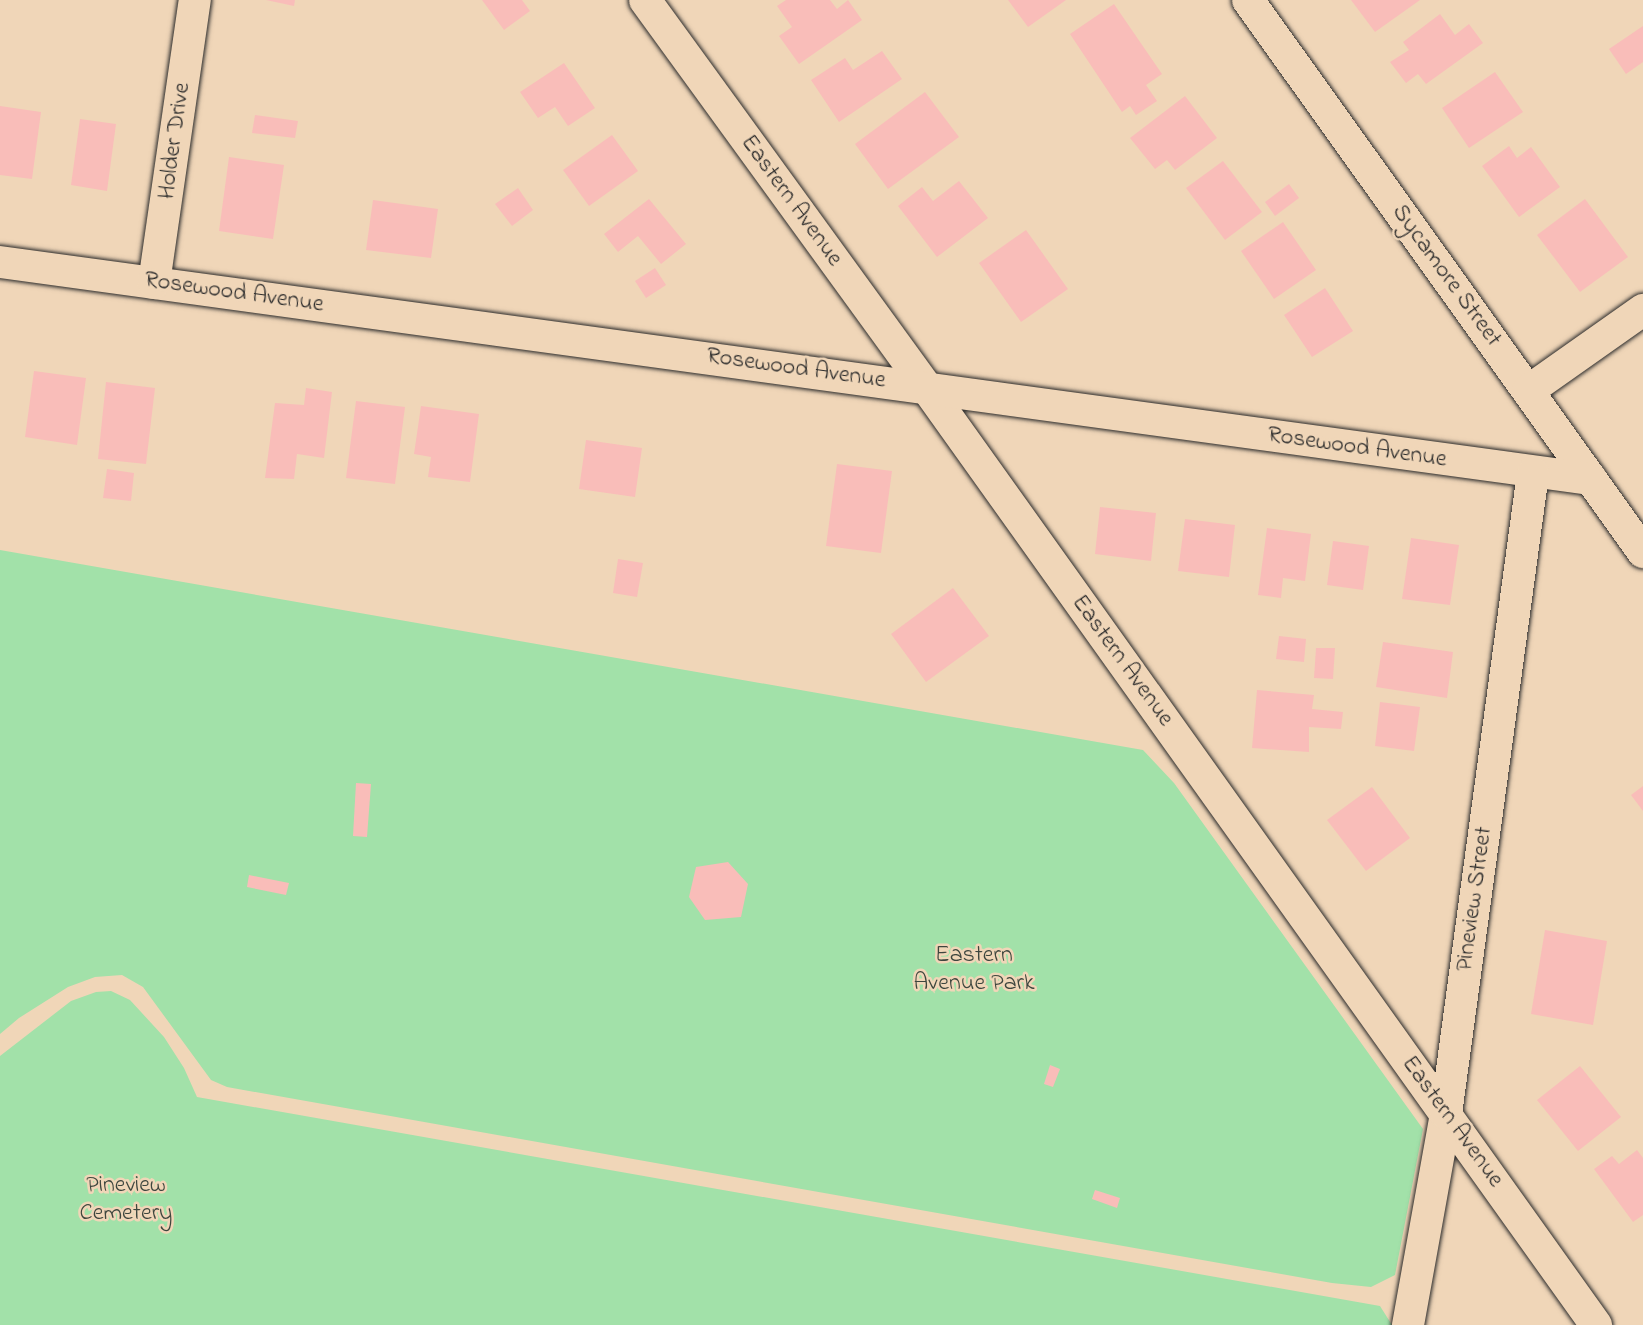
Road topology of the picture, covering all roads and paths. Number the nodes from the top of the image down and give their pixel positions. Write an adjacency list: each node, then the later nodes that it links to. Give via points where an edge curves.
1 (195, 0): 5 (street, Holder Drive)
2 (645, 0): 7 (street, Eastern Avenue)
3 (1248, 0): 8 (street, Sycamore Street)
4 (0, 262): 5 (street, Rosewood Avenue)
5 (154, 283): 7 (street, Rosewood Avenue)
6 (1643, 310): 8 (street)
7 (926, 387): 9 (street, Rosewood Avenue); 12 (street, Eastern Avenue)
8 (1528, 391): 10 (street, Sycamore Street)
9 (1533, 472): 10 (street, Rosewood Avenue); 12 (street, Pineview Street)
10 (1591, 479): 11 (street, Sycamore Street)
11 (1643, 552)
12 (1446, 1114): 13 (street, Pineview Street); 14 (street, Eastern Avenue)
13 (1408, 1325)
14 (1596, 1325)

